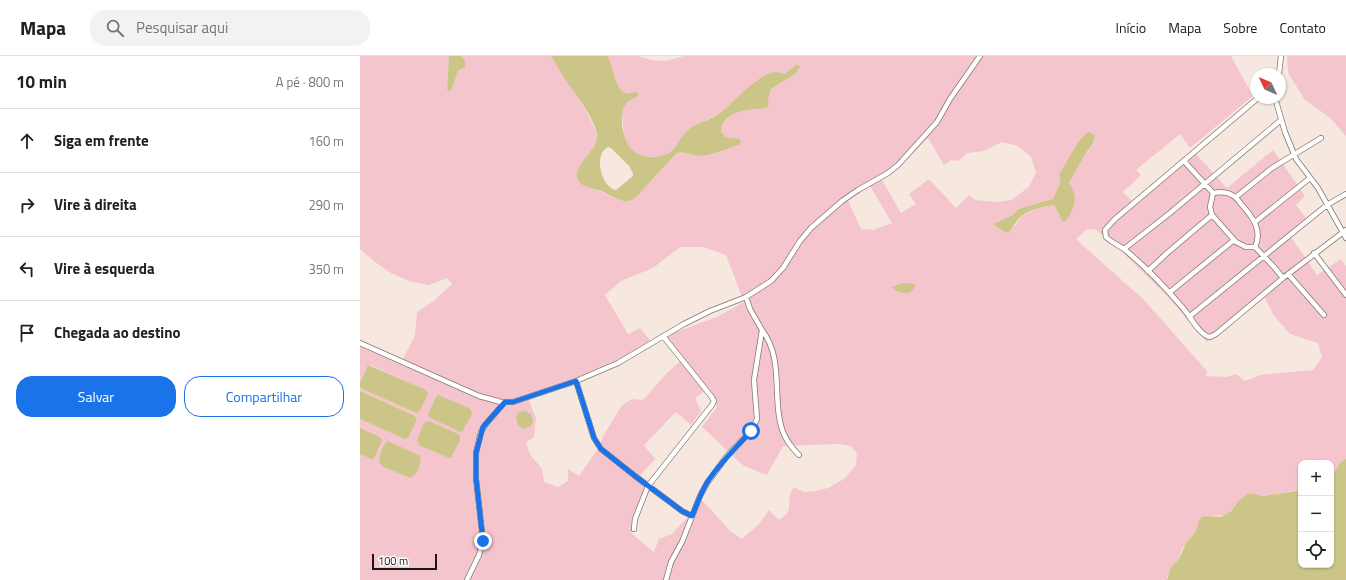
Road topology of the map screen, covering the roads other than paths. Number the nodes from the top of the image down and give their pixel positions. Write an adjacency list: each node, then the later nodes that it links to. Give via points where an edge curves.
1 (980, 56): 30 (street, via 937,122 898,165 848,198 814,225 779,273)
2 (1281, 56): 3 (street)
3 (1280, 68)
4 (1251, 104): 9 (street)
5 (1277, 104): 6 (street)
6 (1281, 120): 8 (street); 11 (street)
7 (1321, 138): 8 (street)
8 (1293, 154): 10 (street); 14 (street)
9 (1184, 161): 11 (street); 22 (street, via 1108,226 1106,236)
10 (1310, 178): 15 (street); 17 (street)
11 (1205, 184): 12 (street); 22 (street)
12 (1214, 193): 14 (street, via 1227,193); 16 (street, via 1210,204)
13 (1346, 194): 15 (street)
14 (1236, 197): 17 (street)
15 (1327, 205): 18 (street); 24 (street)
16 (1212, 215): 20 (street); 25 (street)
17 (1255, 222): 21 (street)
18 (1344, 231): 19 (street); 23 (street)
19 (1346, 238)
20 (1234, 240): 21 (street, via 1242,246); 28 (street)
21 (1255, 247): 24 (street)
22 (1124, 249): 25 (street)
23 (1314, 253): 26 (street); 29 (street)
24 (1263, 256): 27 (street); 32 (street)
25 (1148, 271): 28 (street)
26 (1288, 274): 27 (street); 31 (street)
27 (1283, 278): 32 (street, via 1210,337 1200,331)
28 (1170, 292): 32 (street)
29 (1346, 295)
30 (746, 298): 33 (street); 34 (street, via 701,315)
31 (1324, 315)
32 (1190, 316)
33 (762, 330): 38 (street, via 775,358 783,431); 40 (street, via 754,380 756,422 709,479)
34 (663, 336): 36 (street, via 618,364); 39 (street, via 714,401)
35 (360, 343): 37 (street, via 486,398)
36 (576, 381): 37 (street, via 513,402); 39 (street, via 597,445)
37 (505, 402): 42 (street, via 483,427 476,453 483,541)
38 (799, 455)
39 (648, 486): 40 (street); 41 (street, via 634,521)
40 (692, 516): 43 (street, via 671,562)
41 (634, 529)
42 (467, 580)
43 (666, 580)

